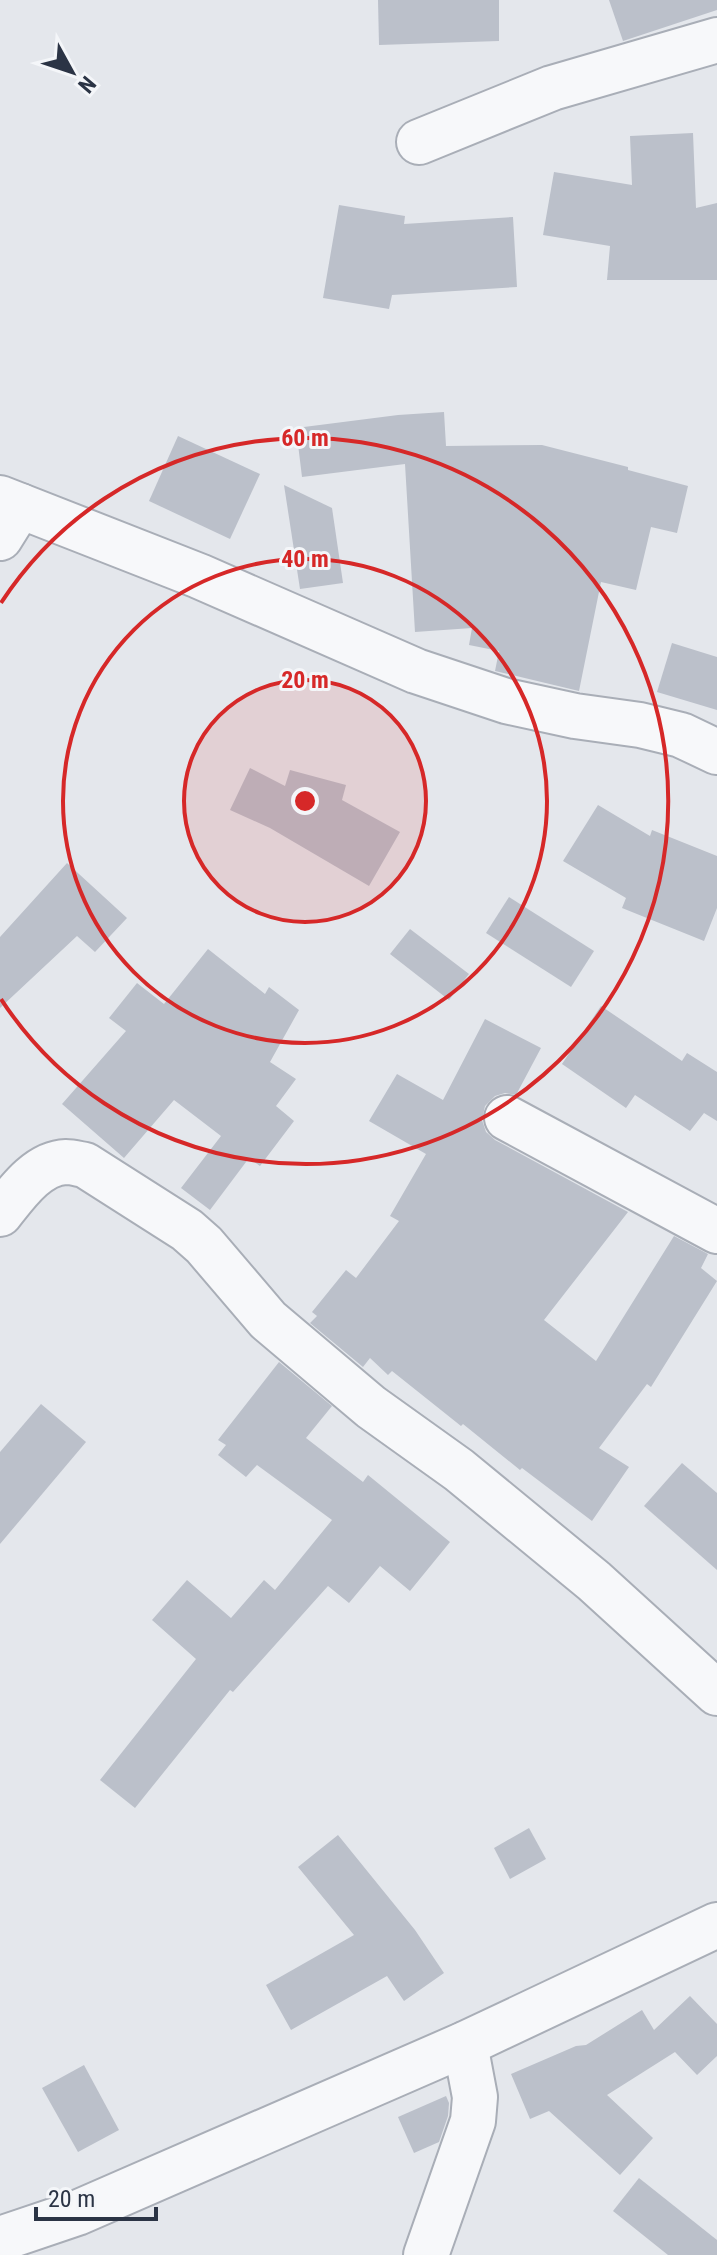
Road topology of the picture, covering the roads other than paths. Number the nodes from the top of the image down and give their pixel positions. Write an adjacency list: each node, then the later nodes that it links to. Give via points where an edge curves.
1 (717, 40): 2 (street, via 552,88)
2 (419, 142)
3 (7, 514): 4 (street, via 199,576 416,671 506,701 681,735)
4 (717, 752)
5 (507, 1118): 7 (street)
6 (0, 1214): 8 (street, via 38,1172 66,1162 85,1165 187,1230 268,1320 594,1581)
7 (717, 1231)
8 (717, 1693)
9 (717, 1925): 10 (street)
10 (465, 2044): 11 (street, via 77,2213); 12 (street, via 475,2097 473,2121)
11 (0, 2239)
12 (426, 2255)

